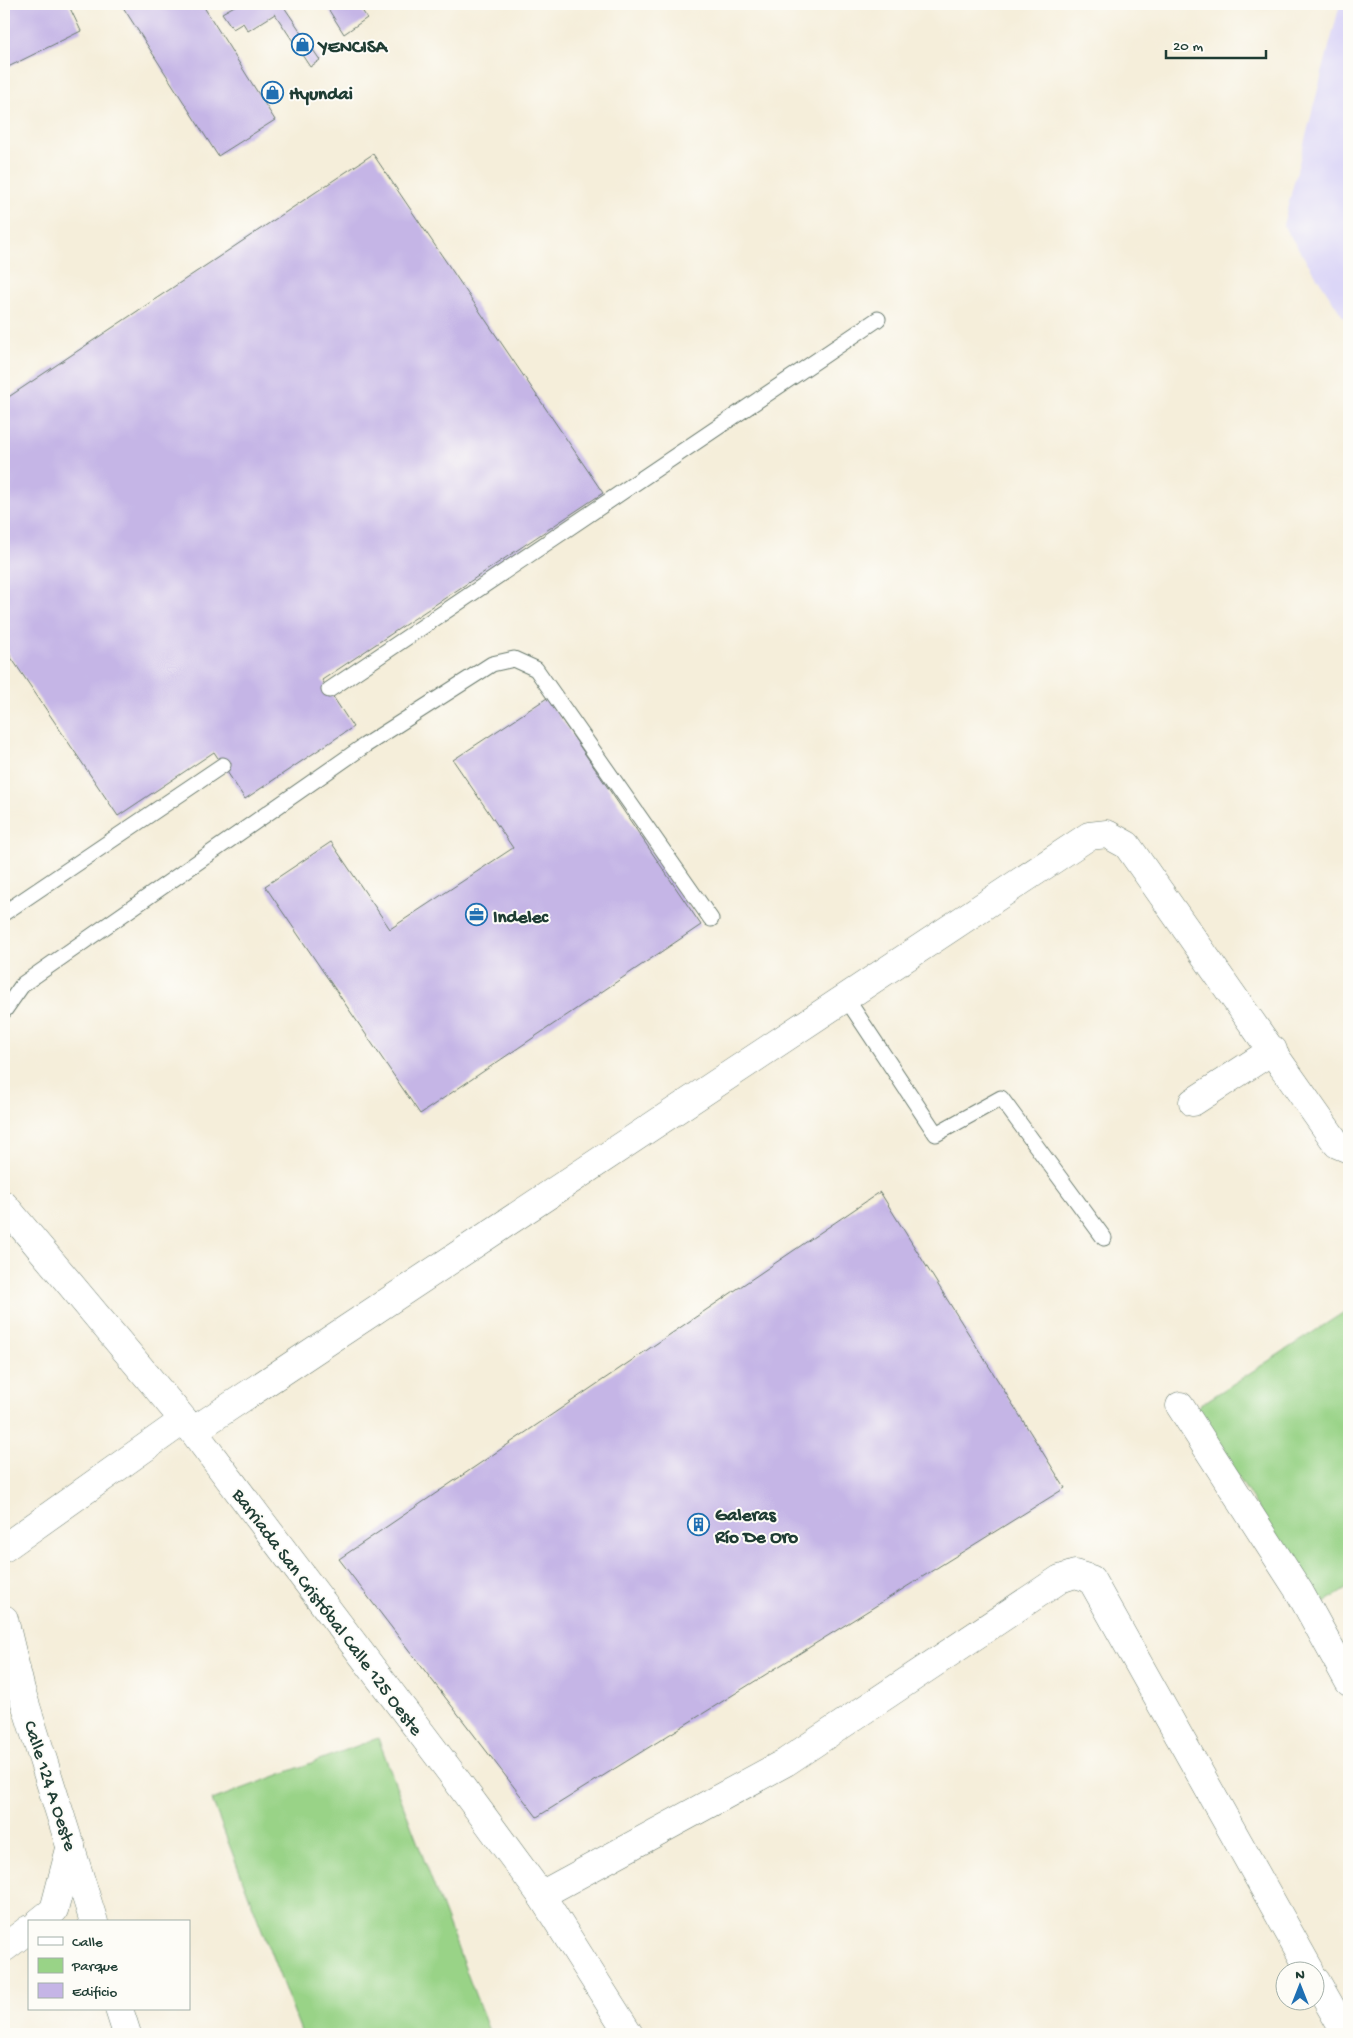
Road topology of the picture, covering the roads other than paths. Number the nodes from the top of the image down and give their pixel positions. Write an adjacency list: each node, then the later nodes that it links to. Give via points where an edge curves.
1 (878, 319): 2 (lane)
2 (329, 690)
3 (223, 765): 4 (lane)
4 (4, 913)
5 (711, 920): 6 (lane, via 536,669 514,659 492,664 364,746)
6 (23, 984): 7 (lane); 9 (lane)
7 (4, 989)
8 (846, 998): 10 (street, via 1089,836 1107,834 1127,845); 14 (lane, via 936,1134 1000,1098); 16 (street)
9 (4, 1011)
10 (1273, 1050): 11 (street); 12 (street, via 1337,1144)
11 (1193, 1102)
12 (1349, 1149)
13 (4, 1206): 16 (street, Barriada San Cristóbal Calle 125 Oeste)
14 (1104, 1238)
15 (1180, 1406): 19 (street, via 1299,1592)
16 (188, 1426): 17 (street); 22 (street, Barriada San Cristóbal Calle 125 Oeste)
17 (4, 1548)
18 (4, 1619): 20 (street, Calle 124 A Oeste)
19 (1349, 1682)
20 (13, 1693): 21 (street, Calle 124 A Oeste)
21 (71, 1845): 23 (street, via 54,1910); 24 (street, Calle 124 A Oeste)
22 (541, 1895): 27 (street, via 786,1762 1060,1579 1075,1574 1090,1579); 31 (street, Barriada San Cristóbal Calle 125 Oeste)
23 (42, 1920)
24 (93, 1920)
25 (28, 1930): 26 (street)
26 (4, 1948)
27 (1304, 1960)
28 (1326, 1999): 32 (street)
29 (119, 2010): 30 (street)
30 (127, 2034)
31 (629, 2034)
32 (1346, 2034)

